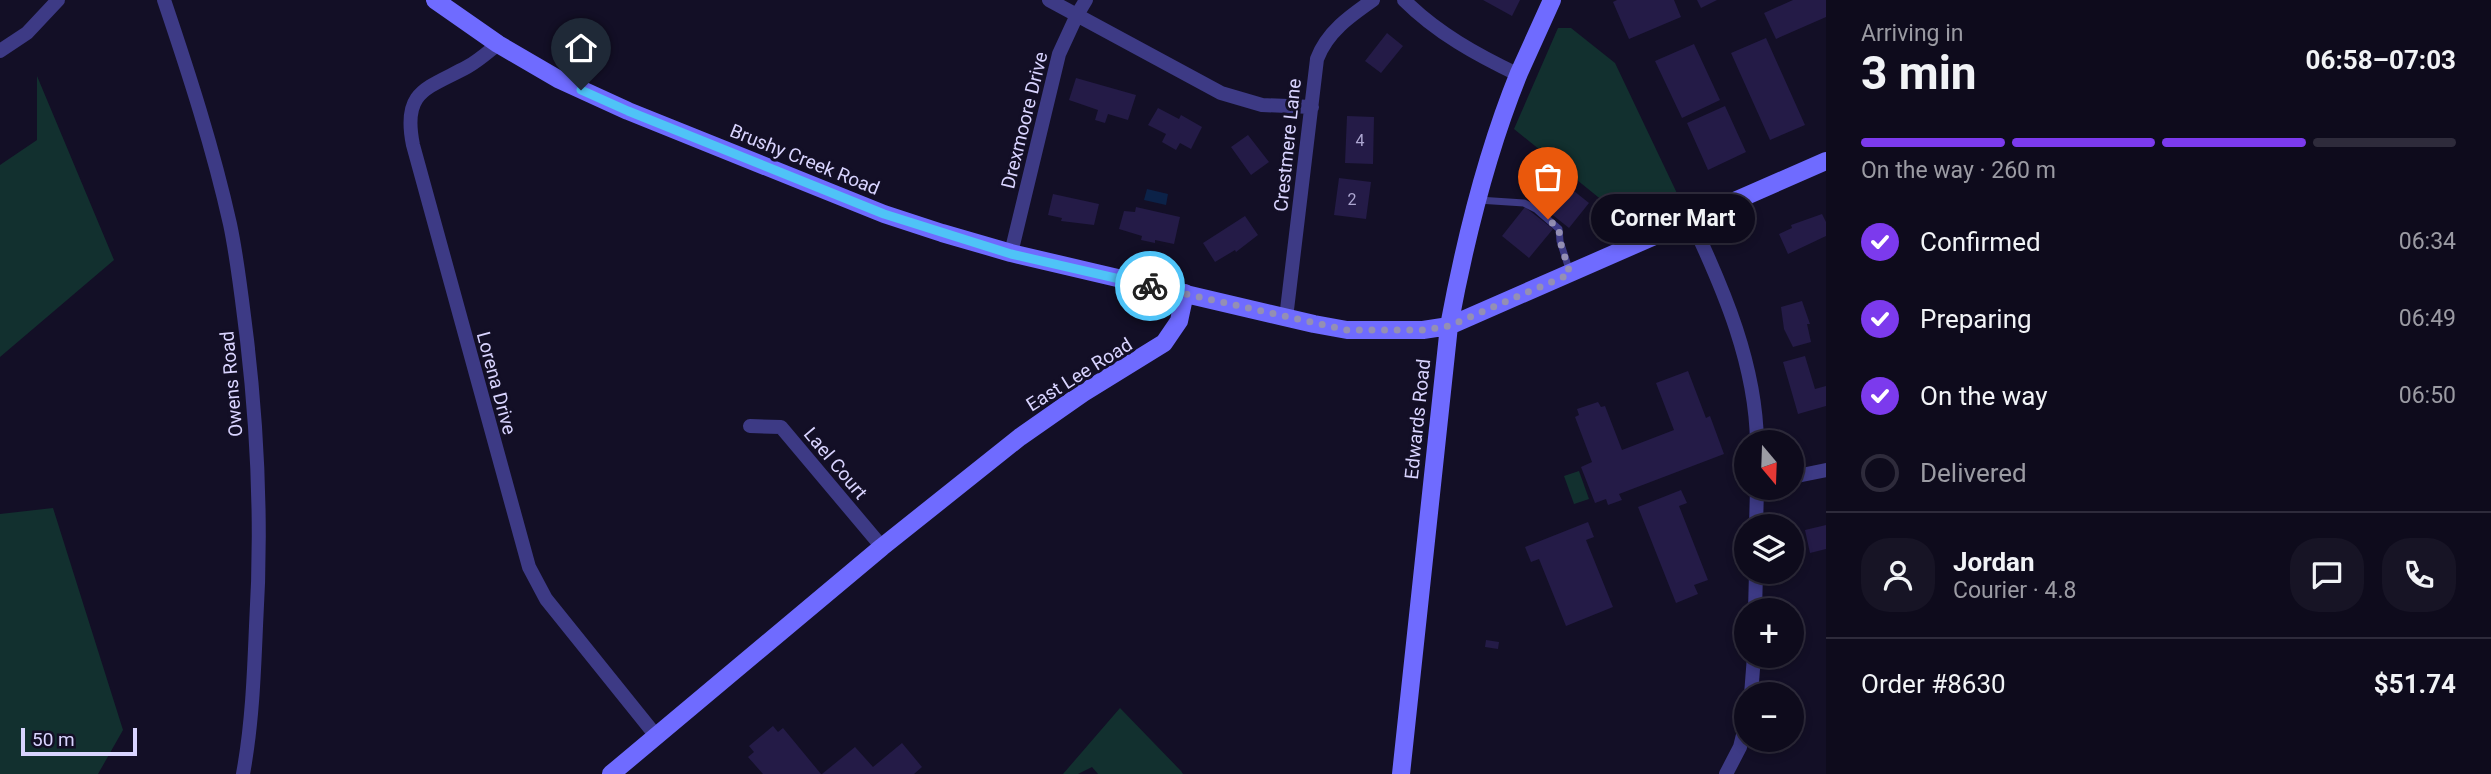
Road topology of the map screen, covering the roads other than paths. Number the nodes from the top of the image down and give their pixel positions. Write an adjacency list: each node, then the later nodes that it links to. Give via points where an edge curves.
1 (58, 0): 11 (street, via 27,33)
2 (164, 0): 30 (street, Owens Road, via 228,215 252,383 259,578)
3 (435, 0): 10 (street, Brushy Creek Road)
4 (1049, 0): 9 (street)
5 (1086, 0): 9 (street, Drexmoore Drive)
6 (1373, 0): 13 (street, Crestmere Lane, via 1326,39 1315,66)
7 (1404, 0): 12 (street, via 1441,32)
8 (1552, 0): 12 (street, Edwards Road)
9 (1077, 15): 13 (street, via 1221,93 1262,105); 17 (street, Drexmoore Drive, via 1059,54)
10 (498, 44): 17 (street, Brushy Creek Road, via 558,79 628,111 884,214); 27 (street, Lorena Drive, via 471,65 432,84 413,103 408,117 413,145 529,567 546,599)
11 (0, 51)
12 (1519, 75): 15 (street, Edwards Road)
13 (1312, 107): 20 (street, Crestmere Lane)
14 (1826, 161): 16 (street)
15 (1477, 200): 18 (lane, via 1524,203 1536,209 1559,229); 21 (street, Edwards Road)
16 (1692, 220): 18 (street); 23 (street, via 1737,330)
17 (1011, 254): 19 (street, Brushy Creek Road)
18 (1570, 274): 21 (street)
19 (1185, 293): 20 (street); 26 (street, East Lee Road, via 1179,321 1164,343 1048,416)
20 (1286, 318): 21 (street, via 1347,330)
21 (1449, 326): 32 (street, Edwards Road)
22 (750, 426): 26 (street, Lael Court, via 781,427)
23 (1756, 430)
24 (1826, 470): 25 (street)
25 (1804, 475)
26 (882, 547): 27 (street, East Lee Road)
27 (657, 737): 31 (street, East Lee Road)
28 (1737, 752): 29 (street)
29 (1730, 772)
30 (243, 774)
31 (611, 774)
32 (1401, 774)

